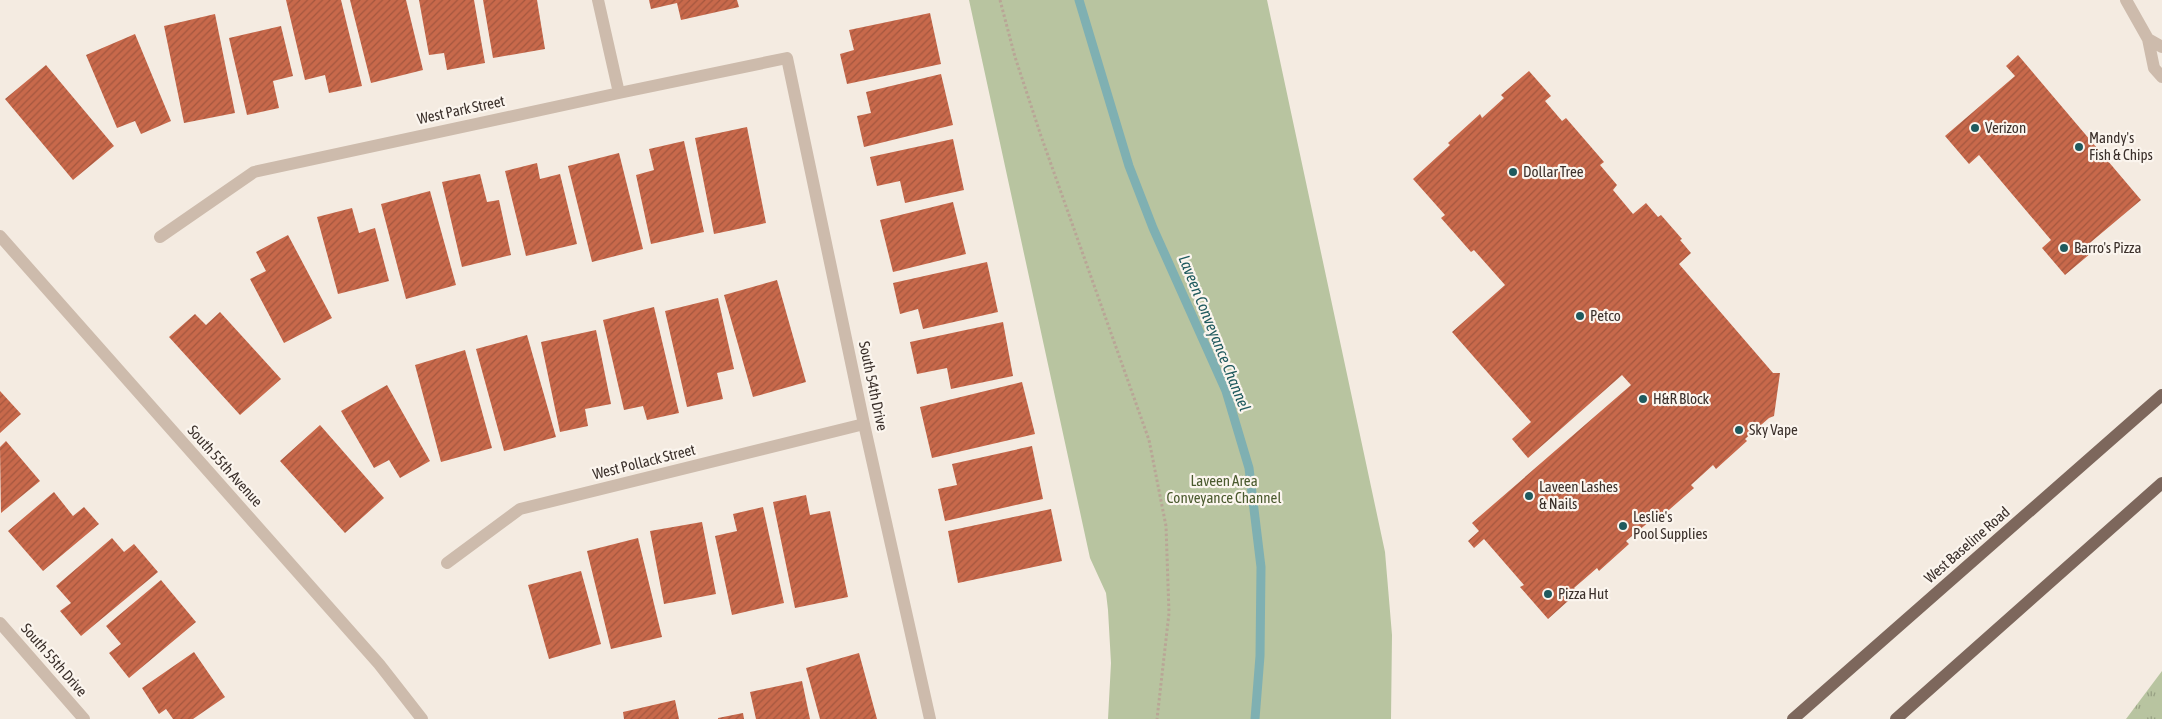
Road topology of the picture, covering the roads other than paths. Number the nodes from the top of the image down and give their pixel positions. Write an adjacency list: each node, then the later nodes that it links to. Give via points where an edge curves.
1 (598, 0): 7 (street)
2 (2126, 0): 3 (street)
3 (2148, 39): 4 (street); 6 (street, via 2154,68)
4 (2162, 47)
5 (787, 58): 7 (street, West Park Street); 11 (street, South 54th Drive)
6 (2162, 77)
7 (619, 92): 9 (street, West Park Street, via 254,172)
8 (0, 236): 16 (street, South 55th Avenue, via 379,664)
9 (160, 237)
10 (2162, 395): 18 (main road, West Baseline Road)
11 (864, 424): 13 (street, West Pollack Street, via 520,509); 17 (street, South 54th Drive)
12 (2162, 483): 19 (main road)
13 (447, 563)
14 (0, 623): 15 (street, South 55th Drive)
15 (84, 719)
16 (422, 719)
17 (930, 719)
18 (1793, 719)
19 (1896, 719)

